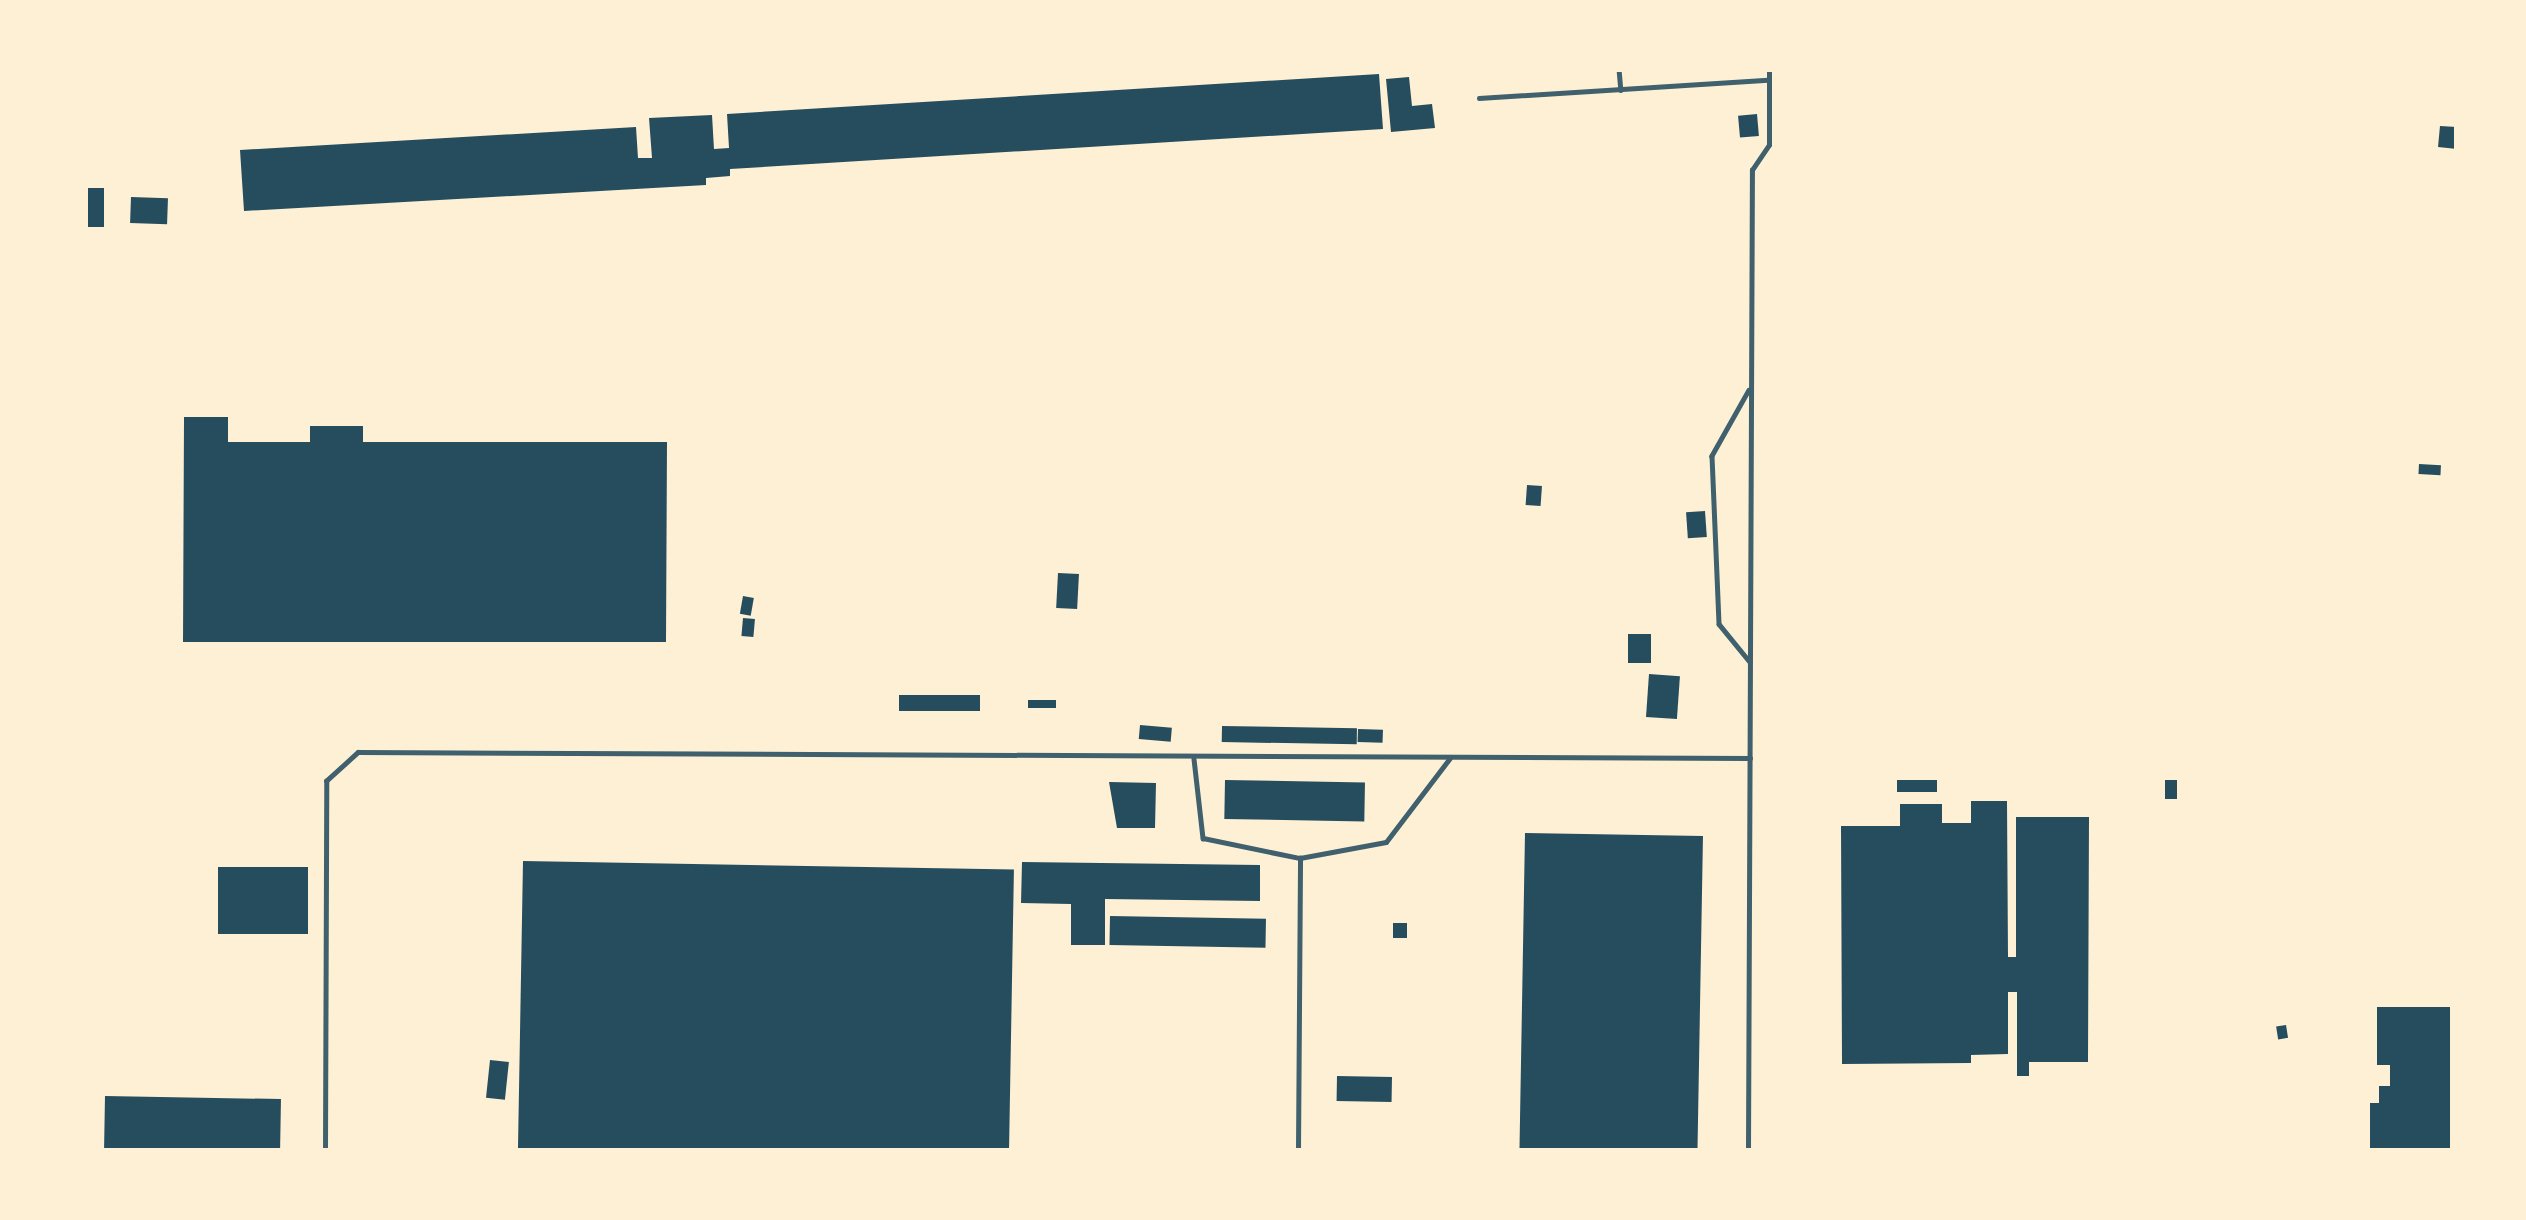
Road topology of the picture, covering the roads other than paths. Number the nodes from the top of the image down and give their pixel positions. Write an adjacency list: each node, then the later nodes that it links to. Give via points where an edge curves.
1 (1619, 69): 4 (lane)
2 (1769, 69): 3 (lane)
3 (1769, 80): 4 (lane); 6 (lane, via 1768,145 1752,170)
4 (1621, 90): 5 (lane)
5 (1479, 98)
6 (1751, 385): 7 (lane); 7 (lane, via 1712,456 1719,624)
7 (1750, 662): 10 (lane)
8 (1194, 756): 9 (lane); 11 (lane, via 1202,838); 12 (lane, via 358,752 326,781)
9 (1451, 758): 10 (lane); 11 (lane, via 1386,842)
10 (1750, 758): 14 (lane)
11 (1300, 858): 13 (lane)
12 (325, 1151)
13 (1298, 1151)
14 (1748, 1151)

